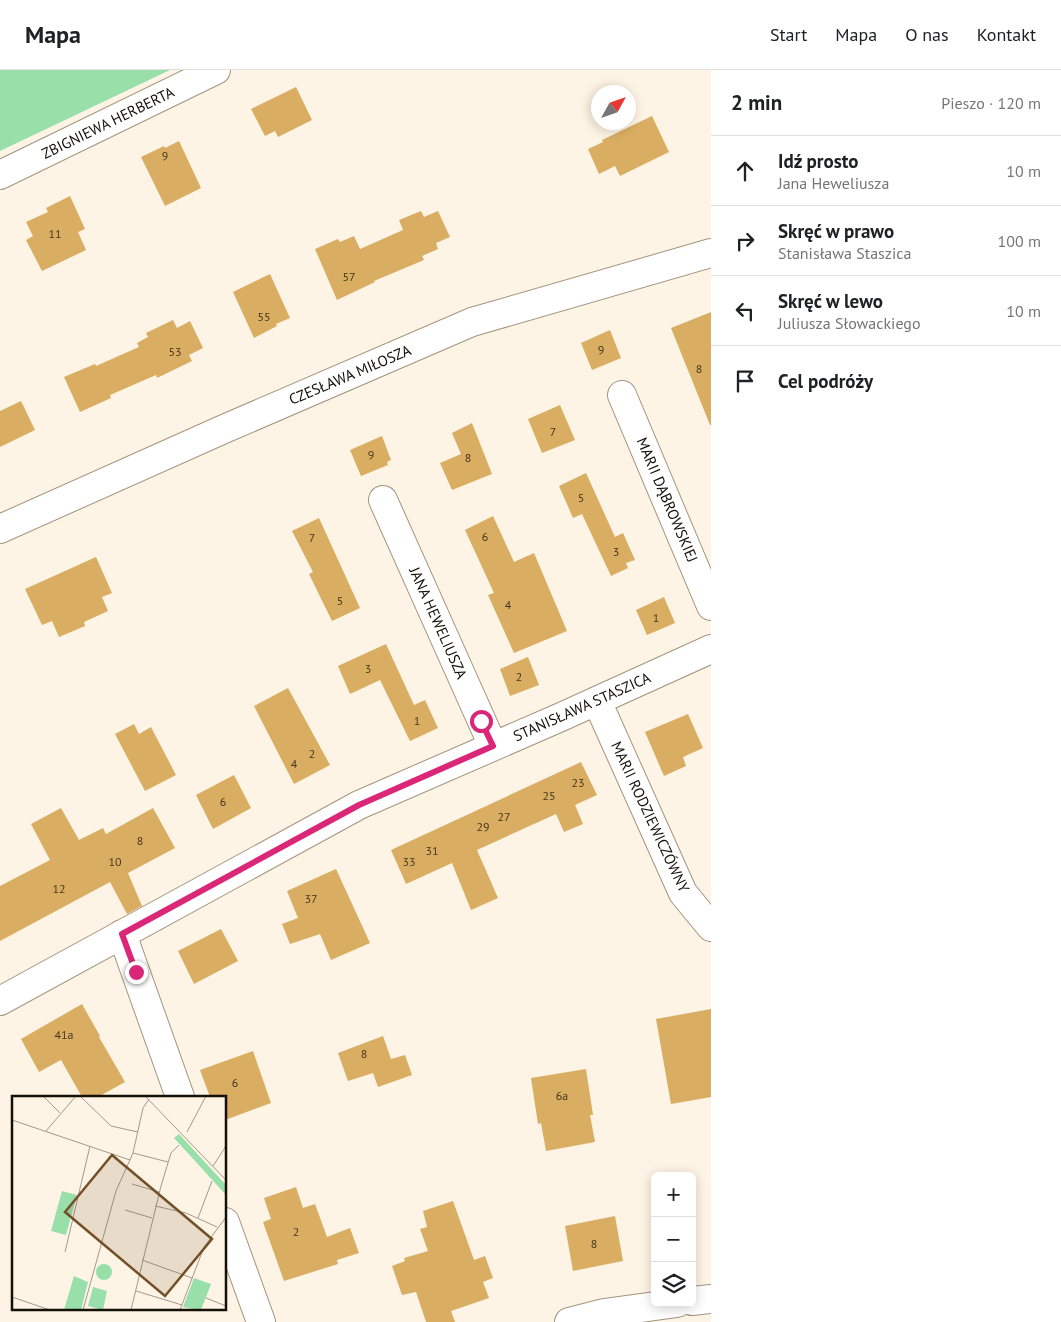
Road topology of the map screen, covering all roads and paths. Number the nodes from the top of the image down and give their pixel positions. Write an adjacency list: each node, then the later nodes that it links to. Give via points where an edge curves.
1 (216, 70): 2 (street, ZBIGNIEWA HERBERTA)
2 (0, 175)
3 (711, 254): 6 (street, CZESŁAWA MIŁOSZA, via 472,322)
4 (622, 395): 7 (street, MARII DĄBROWSKIEJ)
5 (382, 500): 10 (street, JANA HEWELIUSZA)
6 (0, 529)
7 (711, 606)
8 (711, 649): 9 (street, STANISŁAWA STASZICA)
9 (597, 701): 10 (street, STANISŁAWA STASZICA); 11 (street, MARII RODZIEWICZÓWNY, via 683,893)
10 (493, 746): 12 (street, STANISŁAWA STASZICA, via 359,805)
11 (711, 927)
12 (122, 934): 13 (street, STANISŁAWA STASZICA); 14 (street)
13 (0, 1001)
14 (180, 1096)
15 (226, 1225): 19 (street)
16 (711, 1299): 17 (street)
17 (696, 1301)
18 (651, 1307): 20 (street)
19 (261, 1322)
20 (569, 1322)

